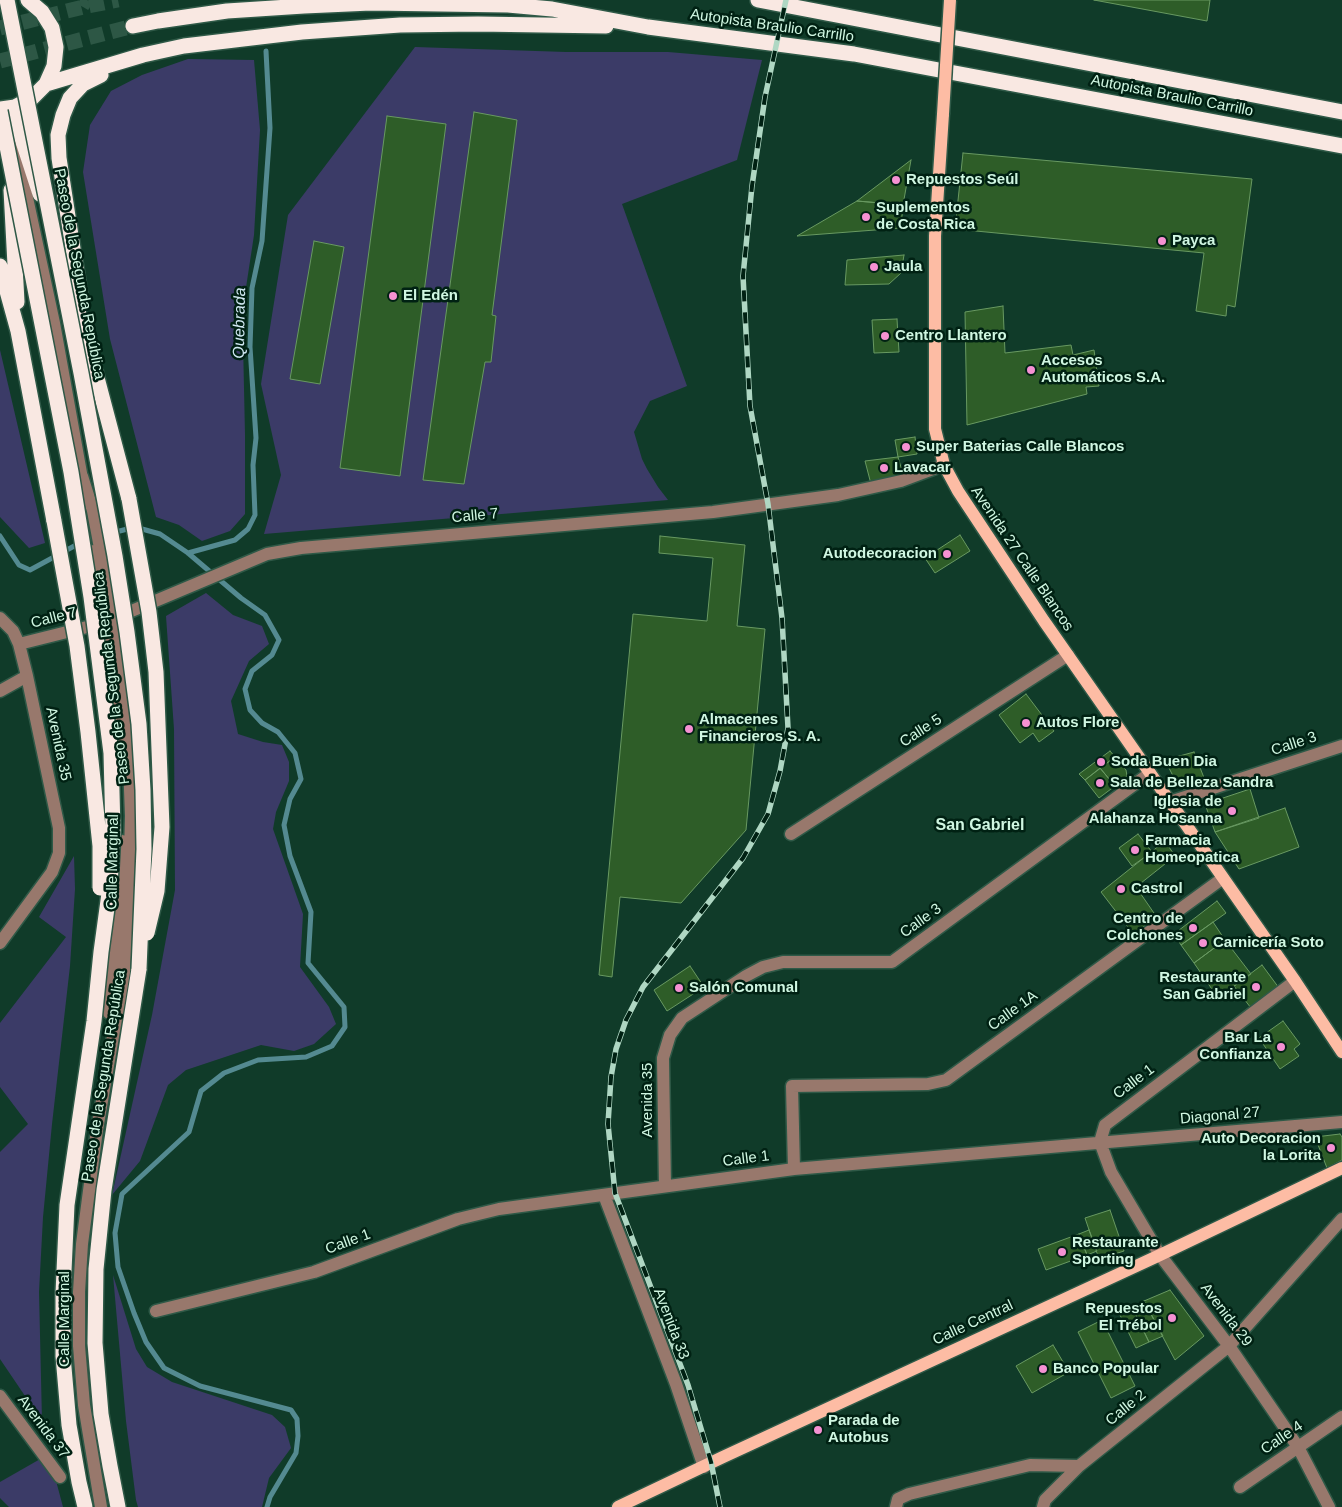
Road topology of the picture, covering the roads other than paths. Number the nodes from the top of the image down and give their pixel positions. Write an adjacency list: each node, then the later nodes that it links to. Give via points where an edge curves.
1 (7, 0): 29 (highway, Paseo de la Segunda República, bridge, via 79,364 127,632 143,790)
2 (28, 0): 8 (highway, via 42,12 52,28 56,47 54,66)
3 (758, 0): 10 (highway, Autopista Braulio Carrillo)
4 (950, 0): 15 (main road, Avenida 27 Calle Blancos, bridge, via 935,236 935,429)
5 (133, 26): 6 (highway, Autopista Braulio Carrillo, via 227,11 371,3 543,8)
6 (648, 27): 7 (highway, via 400,25 232,39); 11 (highway, Autopista Braulio Carrillo, via 854,54)
7 (143, 55): 8 (highway); 14 (highway, via 83,84 70,98 58,135 64,199)
8 (46, 84): 9 (highway, via 32,98)
9 (7, 112): 13 (highway); 14 (highway); 17 (street, Calle Marginal, via 54,323); 28 (highway, Paseo de la Segunda República, bridge, via 71,472 102,671 111,753 113,831)
10 (1342, 112)
11 (1342, 146)
12 (0, 266): 13 (highway)
13 (18, 331): 28 (highway, bridge, via 77,646 100,846)
14 (87, 340): 29 (highway, bridge, via 129,499 156,672 162,827 158,891)
15 (944, 465): 17 (street, Calle 7, via 901,481 838,495 713,512 301,548 267,554); 19 (main road, Avenida 27 Calle Blancos)
16 (0, 618): 18 (street, Avenida 35, via 13,631)
17 (107, 621): 18 (street, Calle 7); 52 (street, Calle Marginal, via 123,688 131,816 124,972 97,1130 79,1292 84,1405)
18 (19, 644): 20 (street, Avenida 35)
19 (1068, 655): 23 (main road, Avenida 27 Calle Blancos); 25 (street, Calle 5)
20 (27, 676): 21 (street); 27 (street, Avenida 35, via 59,828 59,853 52,872)
21 (0, 691)
22 (1342, 746): 24 (street, Calle 3)
23 (1150, 773): 24 (main road, Avenida 27 Calle Blancos); 31 (street, Calle 3, via 892,962 783,962 763,967)
24 (1170, 802): 26 (main road, Avenida 27 Calle Blancos)
25 (791, 834)
26 (1223, 878): 30 (main road, Avenida 27 Calle Blancos); 36 (street, Calle 1A, via 946,1080 928,1084 792,1086)
27 (0, 943)
28 (101, 952): 51 (highway, Paseo de la Segunda República, bridge, via 67,1205 63,1293 69,1425)
29 (139, 969): 53 (highway, Paseo de la Segunda República, via 104,1190 96,1269 95,1343 101,1414)
30 (1295, 981): 32 (main road, Avenida 27 Calle Blancos); 34 (street, Calle 1, via 1105,1125)
31 (682, 1018): 37 (street, Avenida 35, via 670,1035 663,1058)
32 (1342, 1052)
33 (1342, 1122): 34 (street, Diagonal 27)
34 (1100, 1142): 36 (street, Calle 1); 40 (street, Avenida 29, via 1111,1172)
35 (1342, 1168): 40 (main road, Calle Central)
36 (794, 1169): 37 (street, Calle 1)
37 (665, 1186): 38 (street, Calle 1)
38 (604, 1195): 41 (street, Calle 1, via 499,1208 458,1219 314,1272); 47 (street, Avenida 33)
39 (1342, 1219): 42 (street, Calle 2)
40 (1160, 1255): 42 (street, Avenida 29); 47 (main road, Calle Central)
41 (156, 1310)
42 (1229, 1346): 45 (street, Avenida 29); 46 (street, Calle 2)
43 (0, 1396): 48 (street, Avenida 37)
44 (1342, 1417): 45 (street, Calle 4)
45 (1298, 1447): 49 (street, Calle 4); 56 (street, Avenida 29)
46 (1079, 1466): 50 (street, via 1030,1465 909,1494); 55 (street, Calle 2, via 1045,1500)
47 (704, 1467): 54 (main road, Calle Central)
48 (60, 1477)
49 (1240, 1486)
50 (897, 1503)
51 (84, 1507)
52 (101, 1507)
53 (118, 1507)
54 (618, 1507)
55 (1043, 1507)
56 (1329, 1507)

